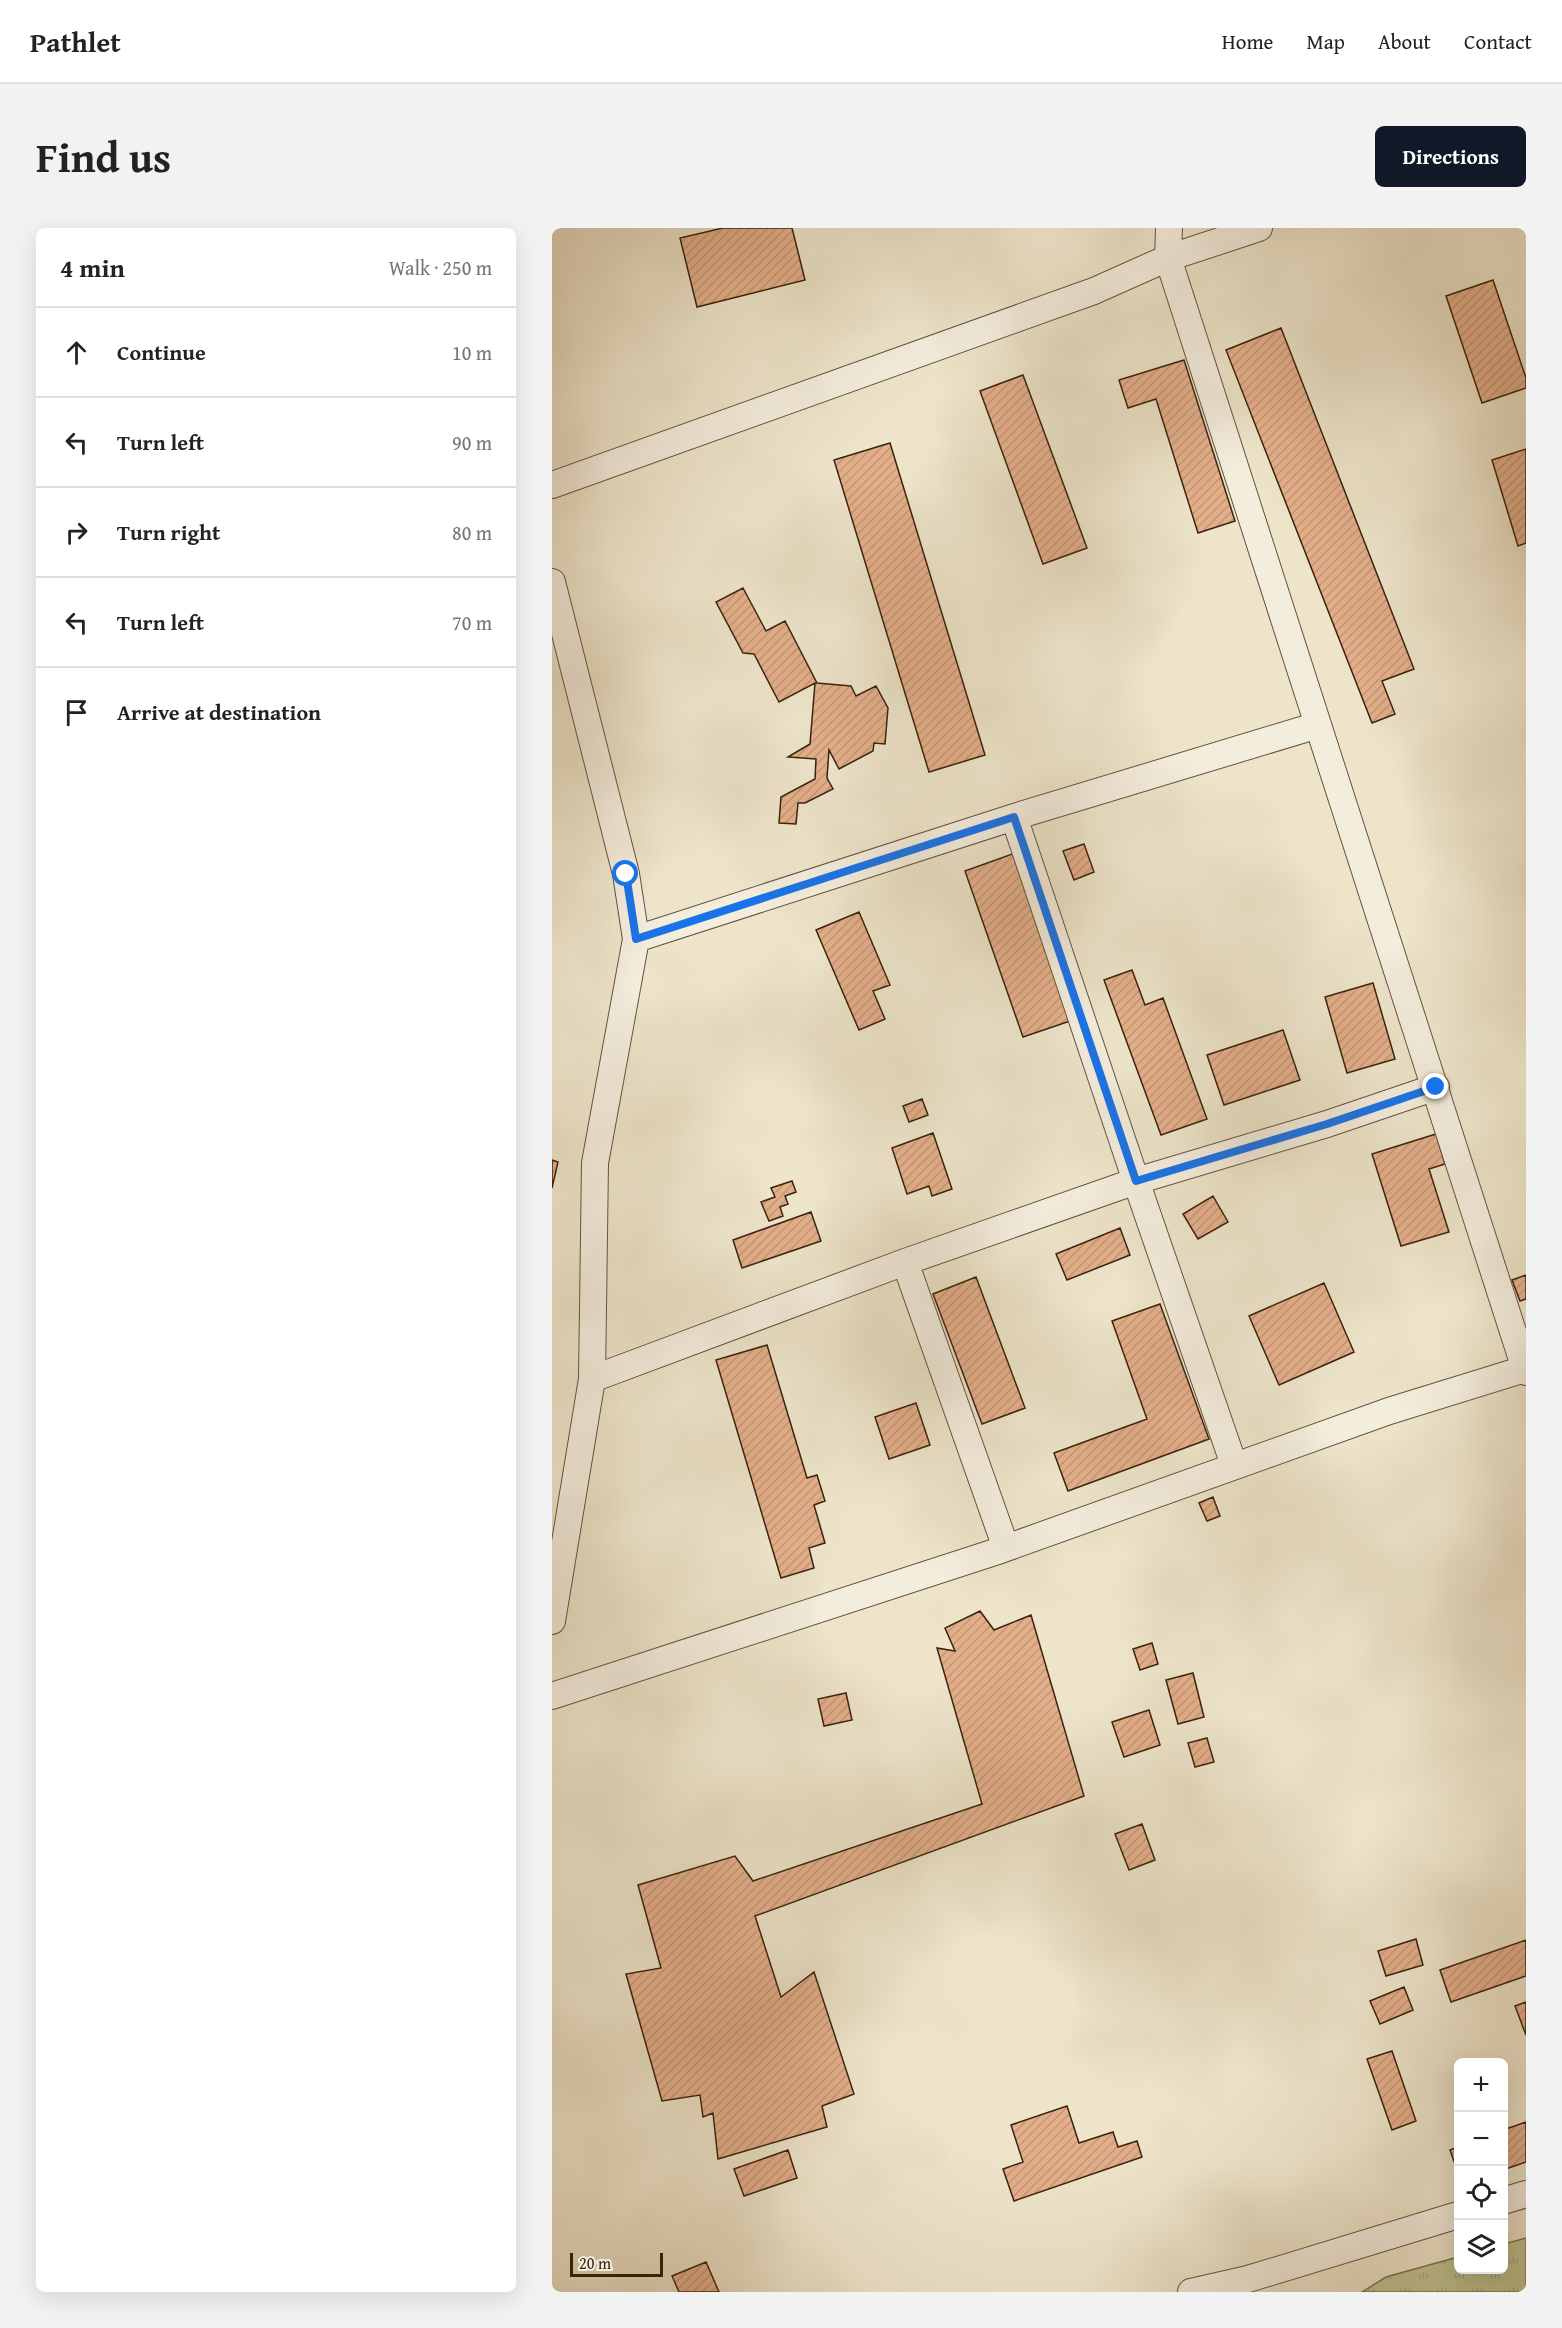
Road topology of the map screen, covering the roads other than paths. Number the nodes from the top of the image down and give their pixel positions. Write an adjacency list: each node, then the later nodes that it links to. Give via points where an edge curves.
1 (1169, 228): 3 (street)
2 (1259, 228): 3 (street)
3 (1168, 258): 4 (street, via 1094,291); 6 (street)
4 (552, 485)
5 (552, 582): 8 (street, via 626,874)
6 (1318, 725): 7 (street); 9 (street)
7 (1014, 817): 8 (street); 10 (street)
8 (636, 939): 13 (street, via 595,1163)
9 (1436, 1087): 10 (street); 12 (street)
10 (1136, 1181): 11 (street); 14 (street)
11 (905, 1262): 13 (street); 15 (street)
12 (1526, 1370): 14 (street, via 1389,1411)
13 (592, 1379): 16 (street)
14 (1234, 1466): 15 (street)
15 (1006, 1548): 17 (street)
16 (552, 1621)
17 (552, 1696)
18 (1526, 2194): 19 (street)
19 (1508, 2199)
20 (1454, 2216): 21 (street)
21 (1249, 2286): 22 (street)
22 (1191, 2292)

